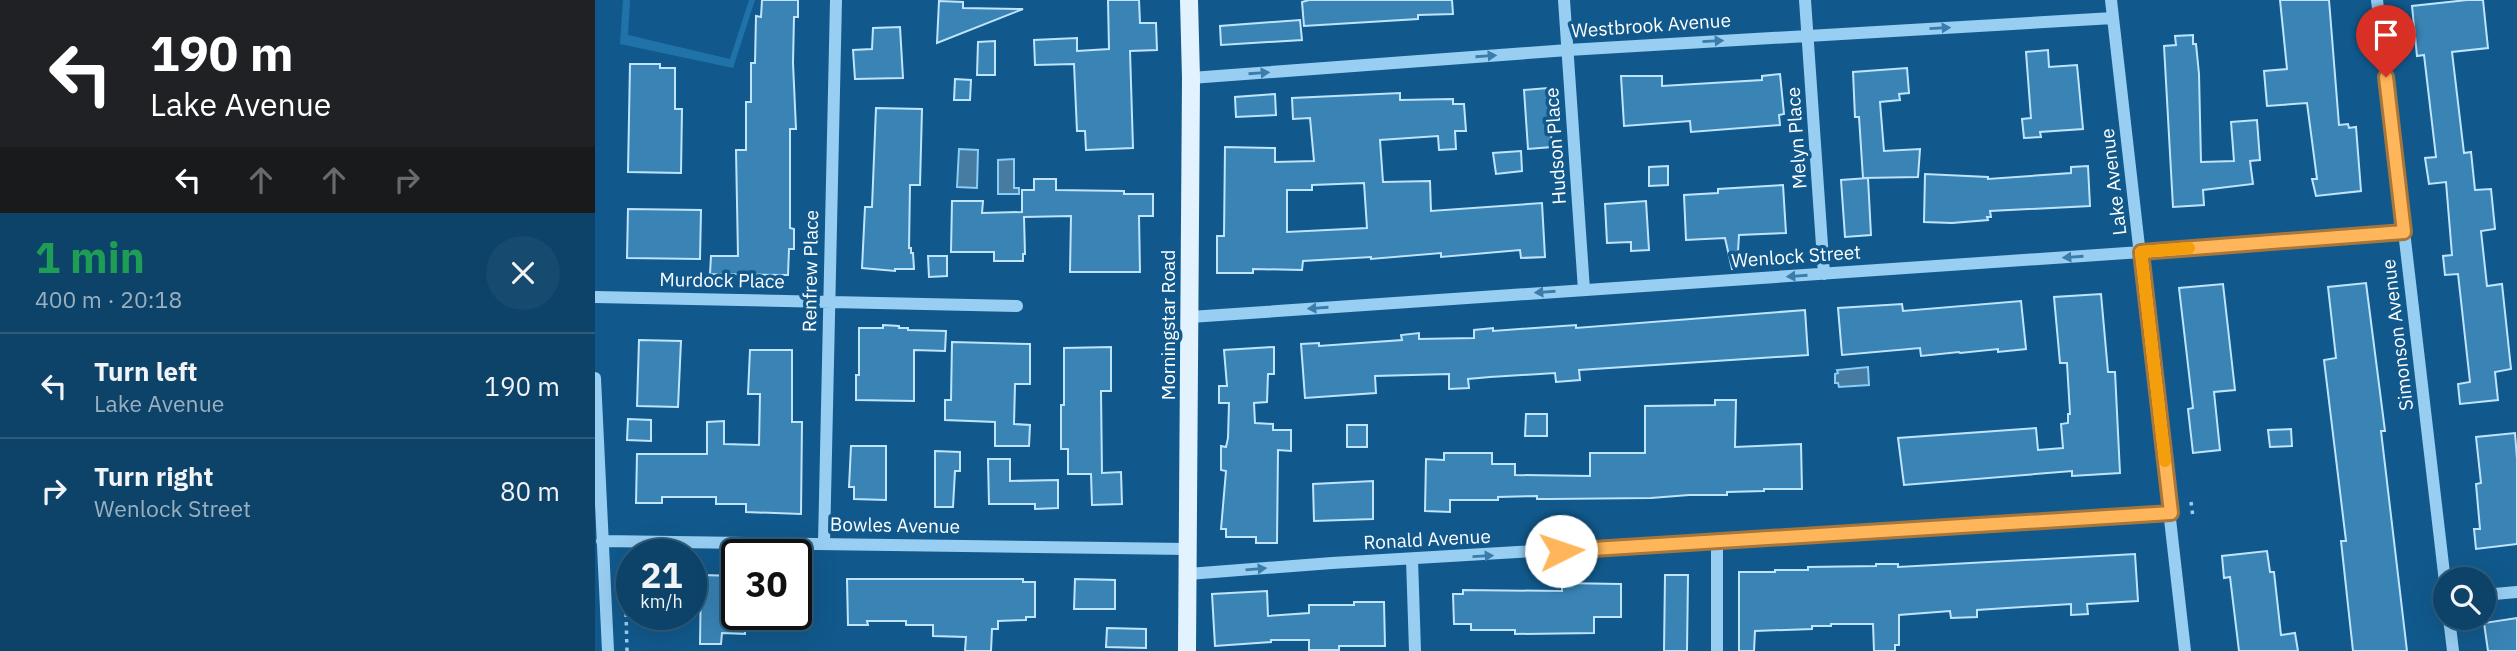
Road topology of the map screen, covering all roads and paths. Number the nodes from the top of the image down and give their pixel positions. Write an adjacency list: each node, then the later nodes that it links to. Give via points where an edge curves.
1 (836, 0): 16 (street, Renfrew Place)
2 (1189, 0): 10 (main road, Morningstar Road)
3 (1564, 0): 9 (street, Hudson Place)
4 (1805, 0): 8 (street, Melyn Place)
5 (2111, 0): 7 (street, Lake Avenue)
6 (2377, 0): 11 (street, Simonson Avenue)
7 (2113, 18): 8 (street, Westbrook Avenue, one-way to 7); 12 (street, Lake Avenue)
8 (1808, 35): 9 (street, Westbrook Avenue, one-way to 8); 13 (street, Melyn Place)
9 (1567, 50): 10 (street, Westbrook Avenue, one-way to 9); 14 (street, Hudson Place)
10 (1191, 78): 18 (main road, Morningstar Road)
11 (2404, 232): 12 (street, Wenlock Street); 28 (street, Simonson Avenue)
12 (2141, 252): 13 (street, Wenlock Street, one-way to 13); 21 (street, Lake Avenue)
13 (1825, 274): 14 (street, Wenlock Street, one-way to 14)
14 (1584, 290): 18 (street, Wenlock Street, one-way to 18)
15 (595, 297): 16 (street, Murdock Place)
16 (828, 301): 17 (street, Murdock Place); 25 (street, Renfrew Place)
17 (1017, 306)
18 (1189, 317): 26 (main road, Morningstar Road)
19 (595, 378): 23 (street)
20 (2191, 502): 22 (path)
21 (2171, 513): 24 (street, Ronald Avenue); 39 (street, Lake Avenue)
22 (2193, 517)
23 (602, 541): 25 (street, Bowles Avenue); 34 (street)
24 (1717, 541): 27 (street, Ronald Avenue, one-way to 24); 38 (street)
25 (824, 543): 26 (street, Bowles Avenue)
26 (1188, 549): 29 (main road, Morningstar Road)
27 (1412, 559): 29 (street, Ronald Avenue, one-way to 27); 37 (street)
28 (2443, 567)
29 (1188, 575): 36 (main road, Morningstar Road)
30 (2517, 592): 31 (street)
31 (2496, 594)
32 (626, 630): 35 (path)
33 (2450, 630): 40 (street)
34 (608, 651)
35 (627, 651)
36 (1187, 651)
37 (1415, 651)
38 (1717, 651)
39 (2185, 651)
40 (2453, 651)

